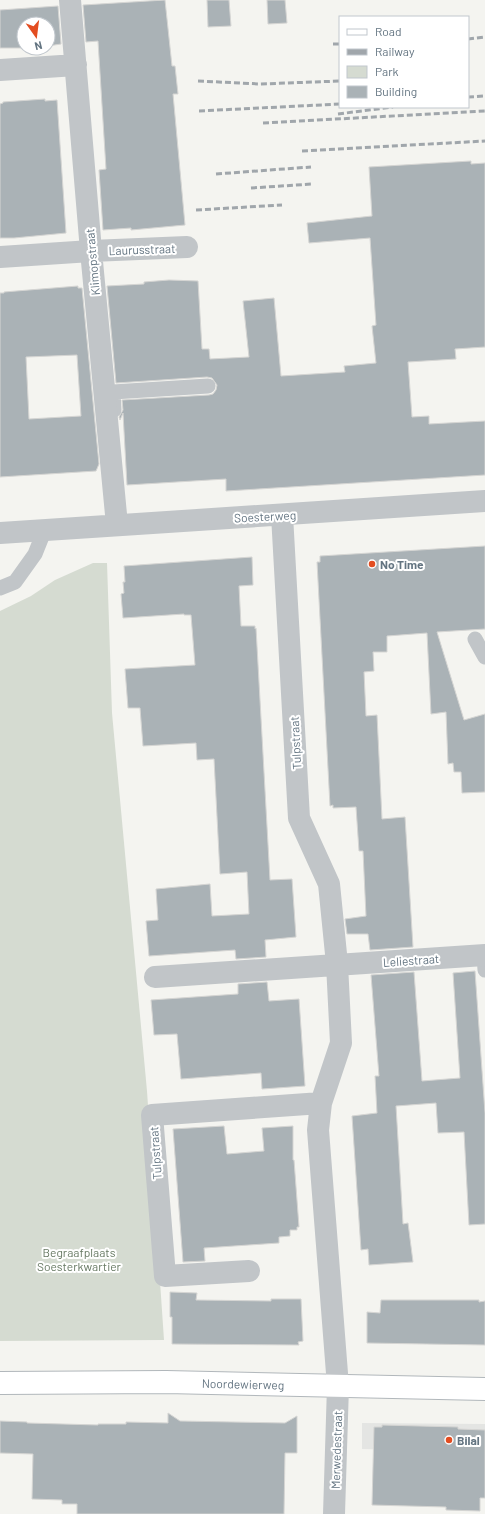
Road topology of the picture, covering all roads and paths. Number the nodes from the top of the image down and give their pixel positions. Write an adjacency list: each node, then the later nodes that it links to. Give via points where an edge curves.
1 (70, 0): 2 (street, Klimopstraat)
2 (76, 65): 3 (street); 5 (street, Klimopstraat)
3 (0, 70)
4 (187, 247): 5 (street, Laurusstraat)
5 (91, 251): 6 (street, Laurusstraat); 10 (street, Klimopstraat)
6 (0, 257)
7 (208, 386): 10 (lane, via 113,392)
8 (485, 501): 9 (street, Soesterweg)
9 (282, 515): 10 (street, Soesterweg); 17 (street, Tulpstraat, via 299,818 329,884)
10 (119, 524): 11 (street, Soesterweg)
11 (45, 529): 12 (street, Soesterweg); 13 (lane, via 35,554 15,582)
12 (0, 533)
13 (0, 588)
14 (475, 639): 15 (lane)
15 (485, 657)
16 (485, 960): 17 (street, Leliestraat)
17 (337, 964): 18 (street); 19 (street, Tulpstraat, via 341,1043)
18 (155, 977)
19 (321, 1103): 20 (street, Tulpstraat, via 152,1115 165,1276); 22 (street, Tulpstraat, via 318,1130)
20 (249, 1271)
21 (0, 1382): 22 (street, Noordewierweg)
22 (338, 1386): 23 (street, Noordewierweg); 24 (street, Merwedestraat)
23 (485, 1389)
24 (334, 1514)

